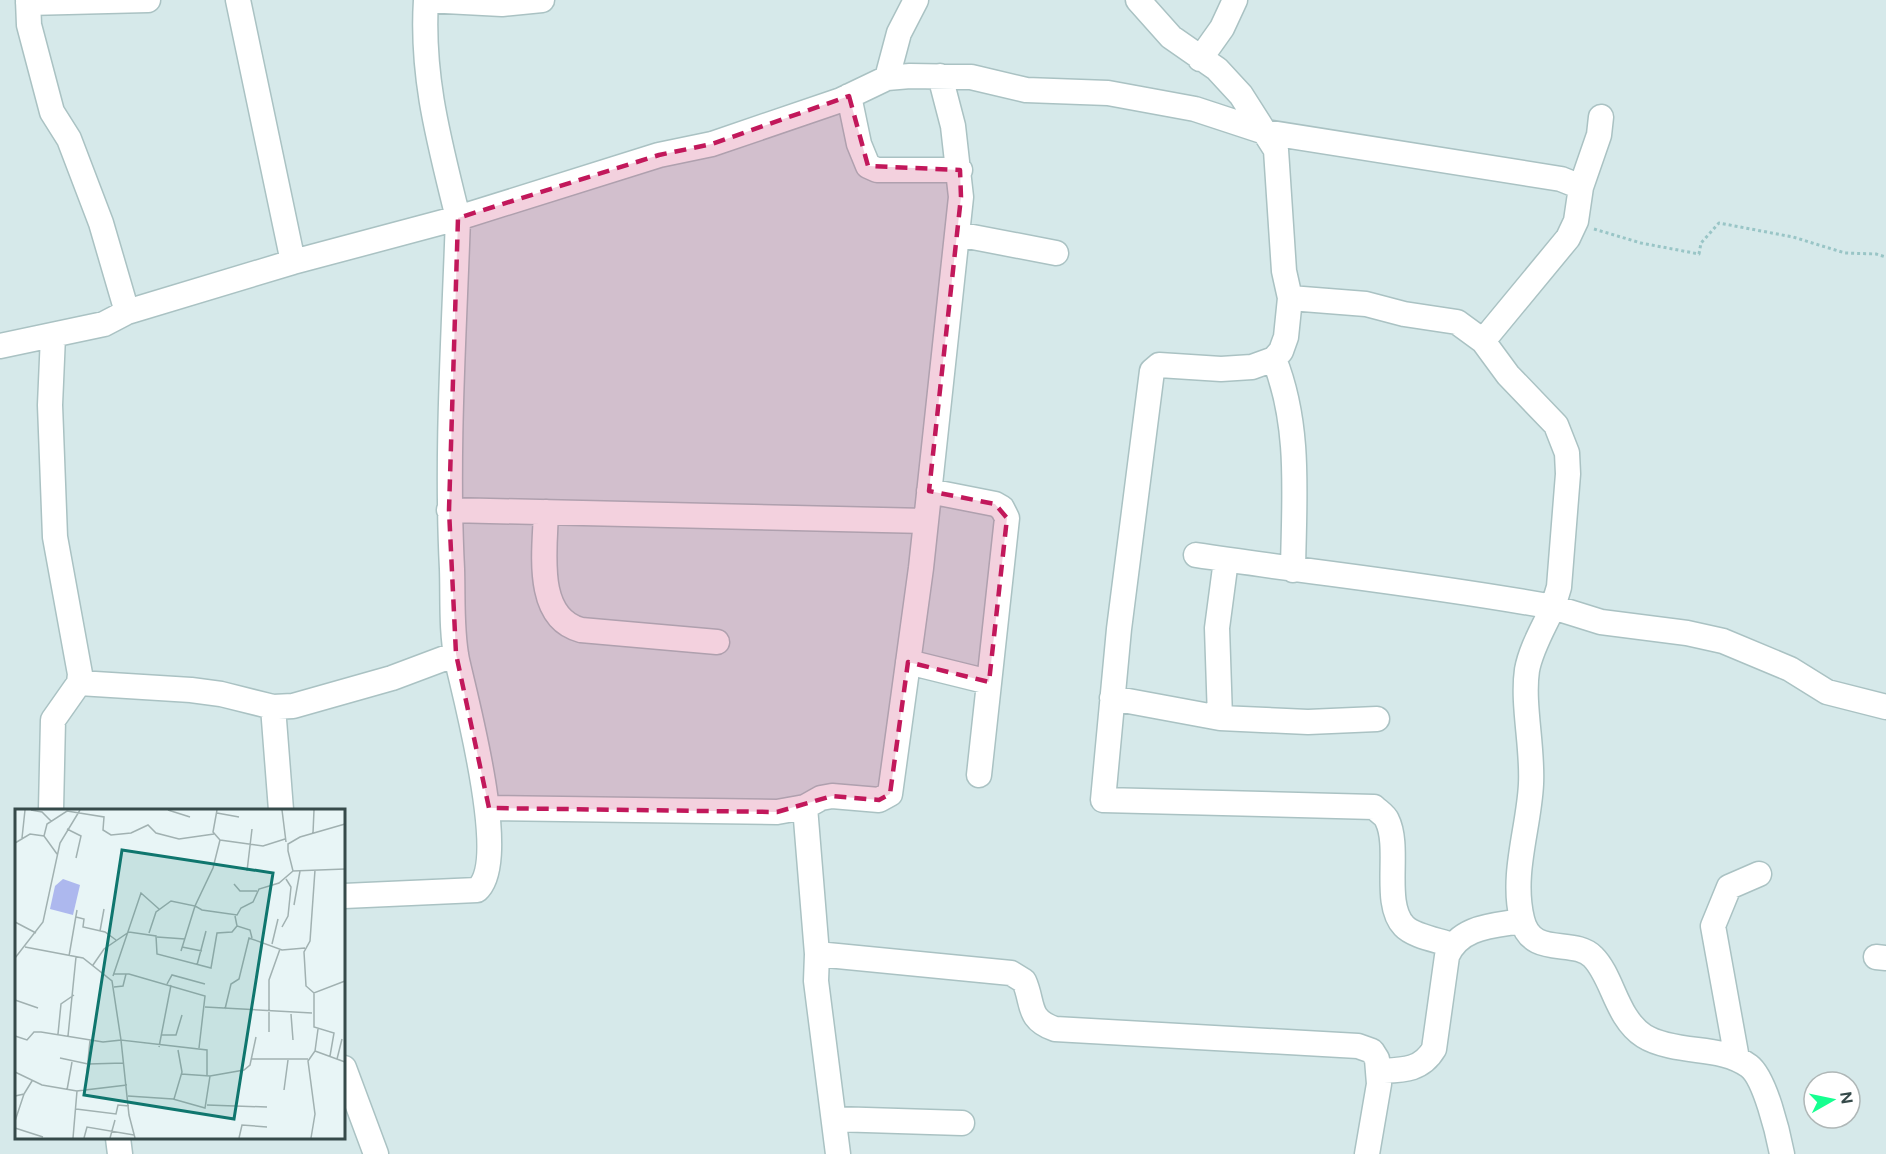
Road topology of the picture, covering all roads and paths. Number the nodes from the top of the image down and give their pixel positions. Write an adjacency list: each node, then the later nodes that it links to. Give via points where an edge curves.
1 (148, 0): 8 (street)
2 (238, 0): 22 (street)
3 (426, 0): 4 (street, via 502,4); 17 (street, via 426,80)
4 (542, 0)
5 (916, 0): 11 (street, via 899,33)
6 (1138, 0): 9 (street, via 1171,37)
7 (1235, 0): 9 (street, via 1222,28)
8 (28, 2): 24 (street, via 29,25 52,112 69,139 101,223)
9 (1200, 59): 14 (street, via 1217,69 1241,95)
10 (940, 76): 11 (street); 14 (street, via 971,77 1026,90 1118,94 1196,109); 15 (street)
11 (887, 78): 12 (street)
12 (849, 96): 15 (street, via 868,166 877,170); 17 (street, via 712,144 659,155)
13 (1601, 117): 16 (street, via 1599,135)
14 (1265, 132): 16 (street, via 1561,179); 23 (street, via 1276,150 1284,271)
15 (960, 170): 19 (street)
16 (1581, 187): 18 (street)
17 (458, 218): 22 (street); 30 (street)
18 (1576, 221): 21 (path, via 1618,237 1680,252 1699,254 1701,243 1719,223 1793,237 1845,253); 26 (street, via 1568,238)
19 (957, 234): 20 (street); 29 (street)
20 (1056, 253)
21 (1886, 257)
22 (293, 262): 24 (street)
23 (1290, 298): 26 (street, via 1366,304 1404,315 1457,322); 28 (street, via 1286,337)
24 (127, 312): 25 (street, via 104,324)
25 (52, 336): 27 (street); 41 (street, via 50,405 56,537)
26 (1483, 341): 36 (street, via 1508,375 1556,425 1567,453 1562,557)
27 (0, 346)
28 (1274, 359): 35 (street, via 1284,383 1293,426); 42 (street, via 1252,367 1221,369 1159,364 1152,371)
29 (929, 491): 32 (street); 40 (street, via 995,504 1005,512)
30 (449, 510): 31 (street); 38 (street)
31 (546, 512): 32 (street); 37 (street, via 546,579 554,611 570,627)
32 (926, 520): 39 (street)
33 (1196, 555): 34 (street)
34 (1226, 560): 35 (street); 45 (street, via 1217,628)
35 (1293, 570): 36 (street, via 1458,589)
36 (1553, 607): 43 (street, via 1601,622 1723,641 1790,669 1827,692); 54 (street, via 1527,670 1532,770 1519,864)
37 (717, 642)
38 (456, 654): 44 (street, via 392,678 294,706); 49 (street)
39 (908, 662): 40 (street); 48 (street, via 890,794 879,800 832,796)
40 (989, 682): 47 (street)
41 (79, 683): 44 (street, via 221,694); 50 (street, via 53,720)
42 (1112, 698): 45 (street); 55 (street, via 1103,800 1374,807 1387,818 1391,835 1399,919 1405,928)
43 (1886, 706)
44 (273, 707): 51 (street)
45 (1220, 718): 46 (street, via 1308,722)
46 (1377, 719)
47 (979, 775)
48 (805, 807): 49 (street, via 777,812); 56 (street)
49 (489, 808): 53 (street, via 486,871 483,885 477,890)
50 (51, 809)
51 (281, 809)
52 (1759, 874): 57 (street, via 1729,887 1713,926)
53 (345, 896)
54 (1522, 921): 55 (street, via 1479,929 1462,935); 57 (street, via 1531,936 1552,947 1575,947 1593,956 1628,1020 1645,1037)
55 (1452, 945): 59 (street, via 1447,956 1434,1049 1428,1058 1408,1070)
56 (817, 954): 59 (street, via 1011,973 1024,981 1034,1015 1043,1025 1055,1029 1358,1046 1372,1051); 60 (street, via 816,981)
57 (1737, 1059): 67 (street, via 1751,1067 1764,1091)
58 (345, 1071): 64 (street)
59 (1379, 1071): 66 (street)
60 (834, 1119): 61 (street); 65 (street)
61 (962, 1123)
62 (118, 1139): 63 (street)
63 (120, 1154)
64 (376, 1154)
65 (838, 1154)
66 (1367, 1154)
67 (1782, 1154)

